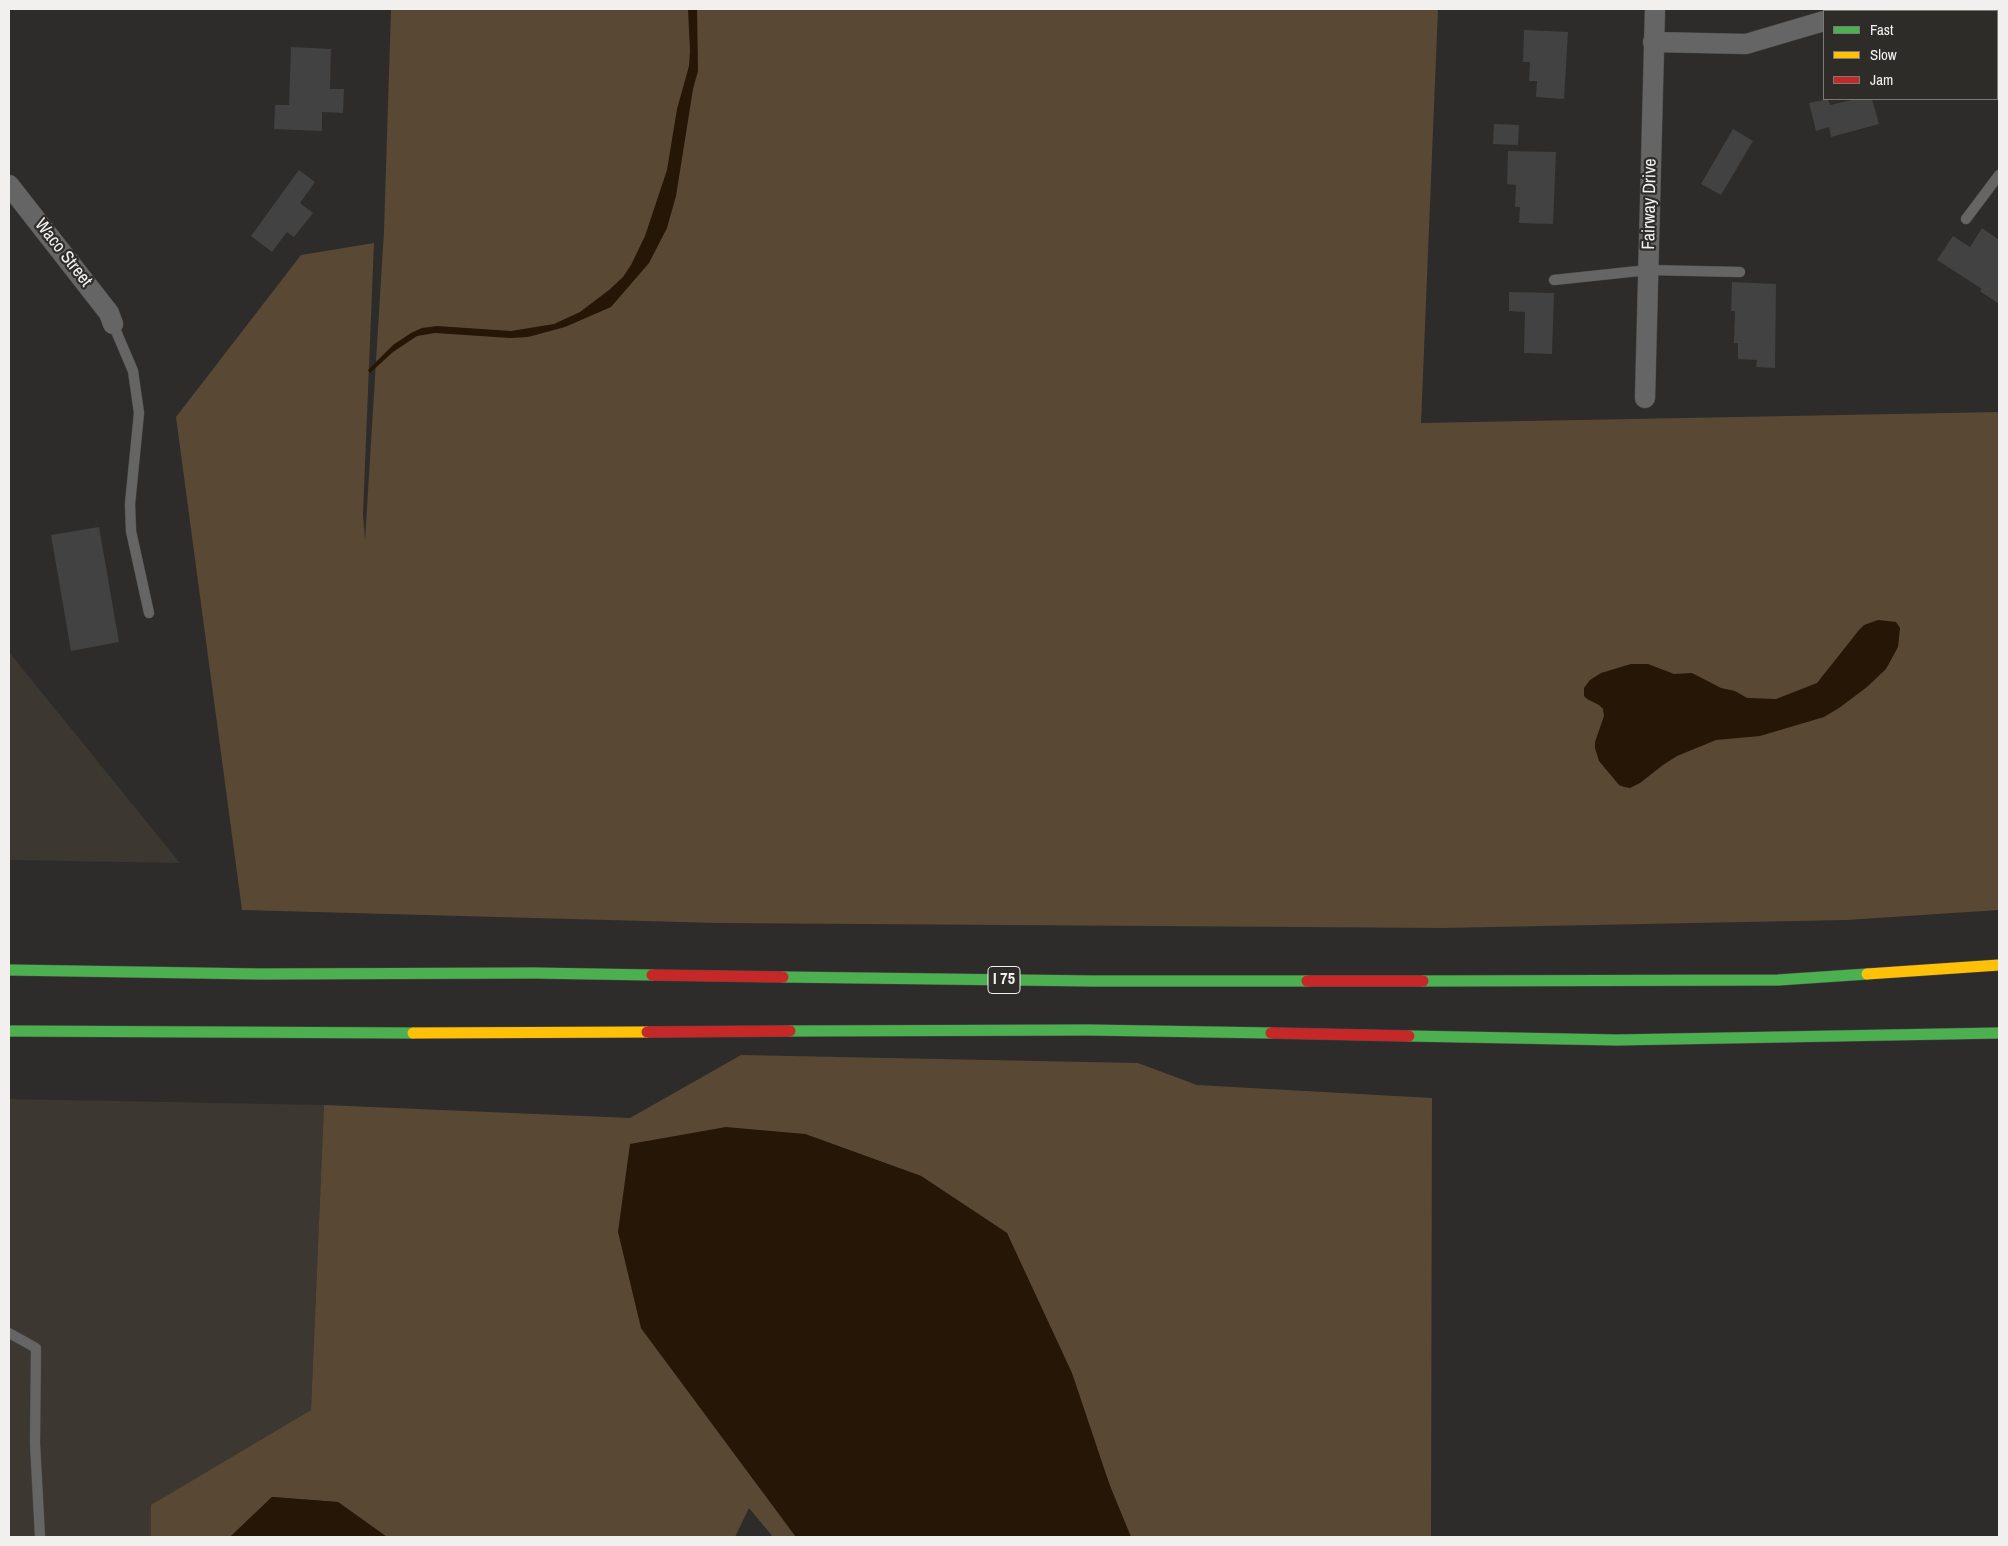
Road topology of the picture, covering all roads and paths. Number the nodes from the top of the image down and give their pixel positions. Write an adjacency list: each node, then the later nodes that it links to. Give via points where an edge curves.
1 (1655, 9): 3 (street, Fairway Drive)
2 (1823, 21): 3 (street, via 1746,44)
3 (1653, 42): 7 (street, Fairway Drive)
4 (1999, 175): 6 (lane)
5 (9, 185): 10 (street, Waco Street, via 109,313)
6 (1966, 219)
7 (1648, 270): 8 (lane); 9 (lane); 11 (street, Fairway Drive)
8 (1740, 272)
9 (1554, 280)
10 (113, 324): 12 (lane, via 133,371 139,413 130,504 132,531)
11 (1645, 398)
12 (149, 613)
13 (1999, 965): 14 (highway, I 75, via 1778,980 1094,981)
14 (9, 970)
15 (9, 1032): 16 (highway, via 1089,1030 1618,1040)
16 (1999, 1033)
17 (9, 1333): 18 (lane, via 36,1348 35,1443)
18 (40, 1537)

